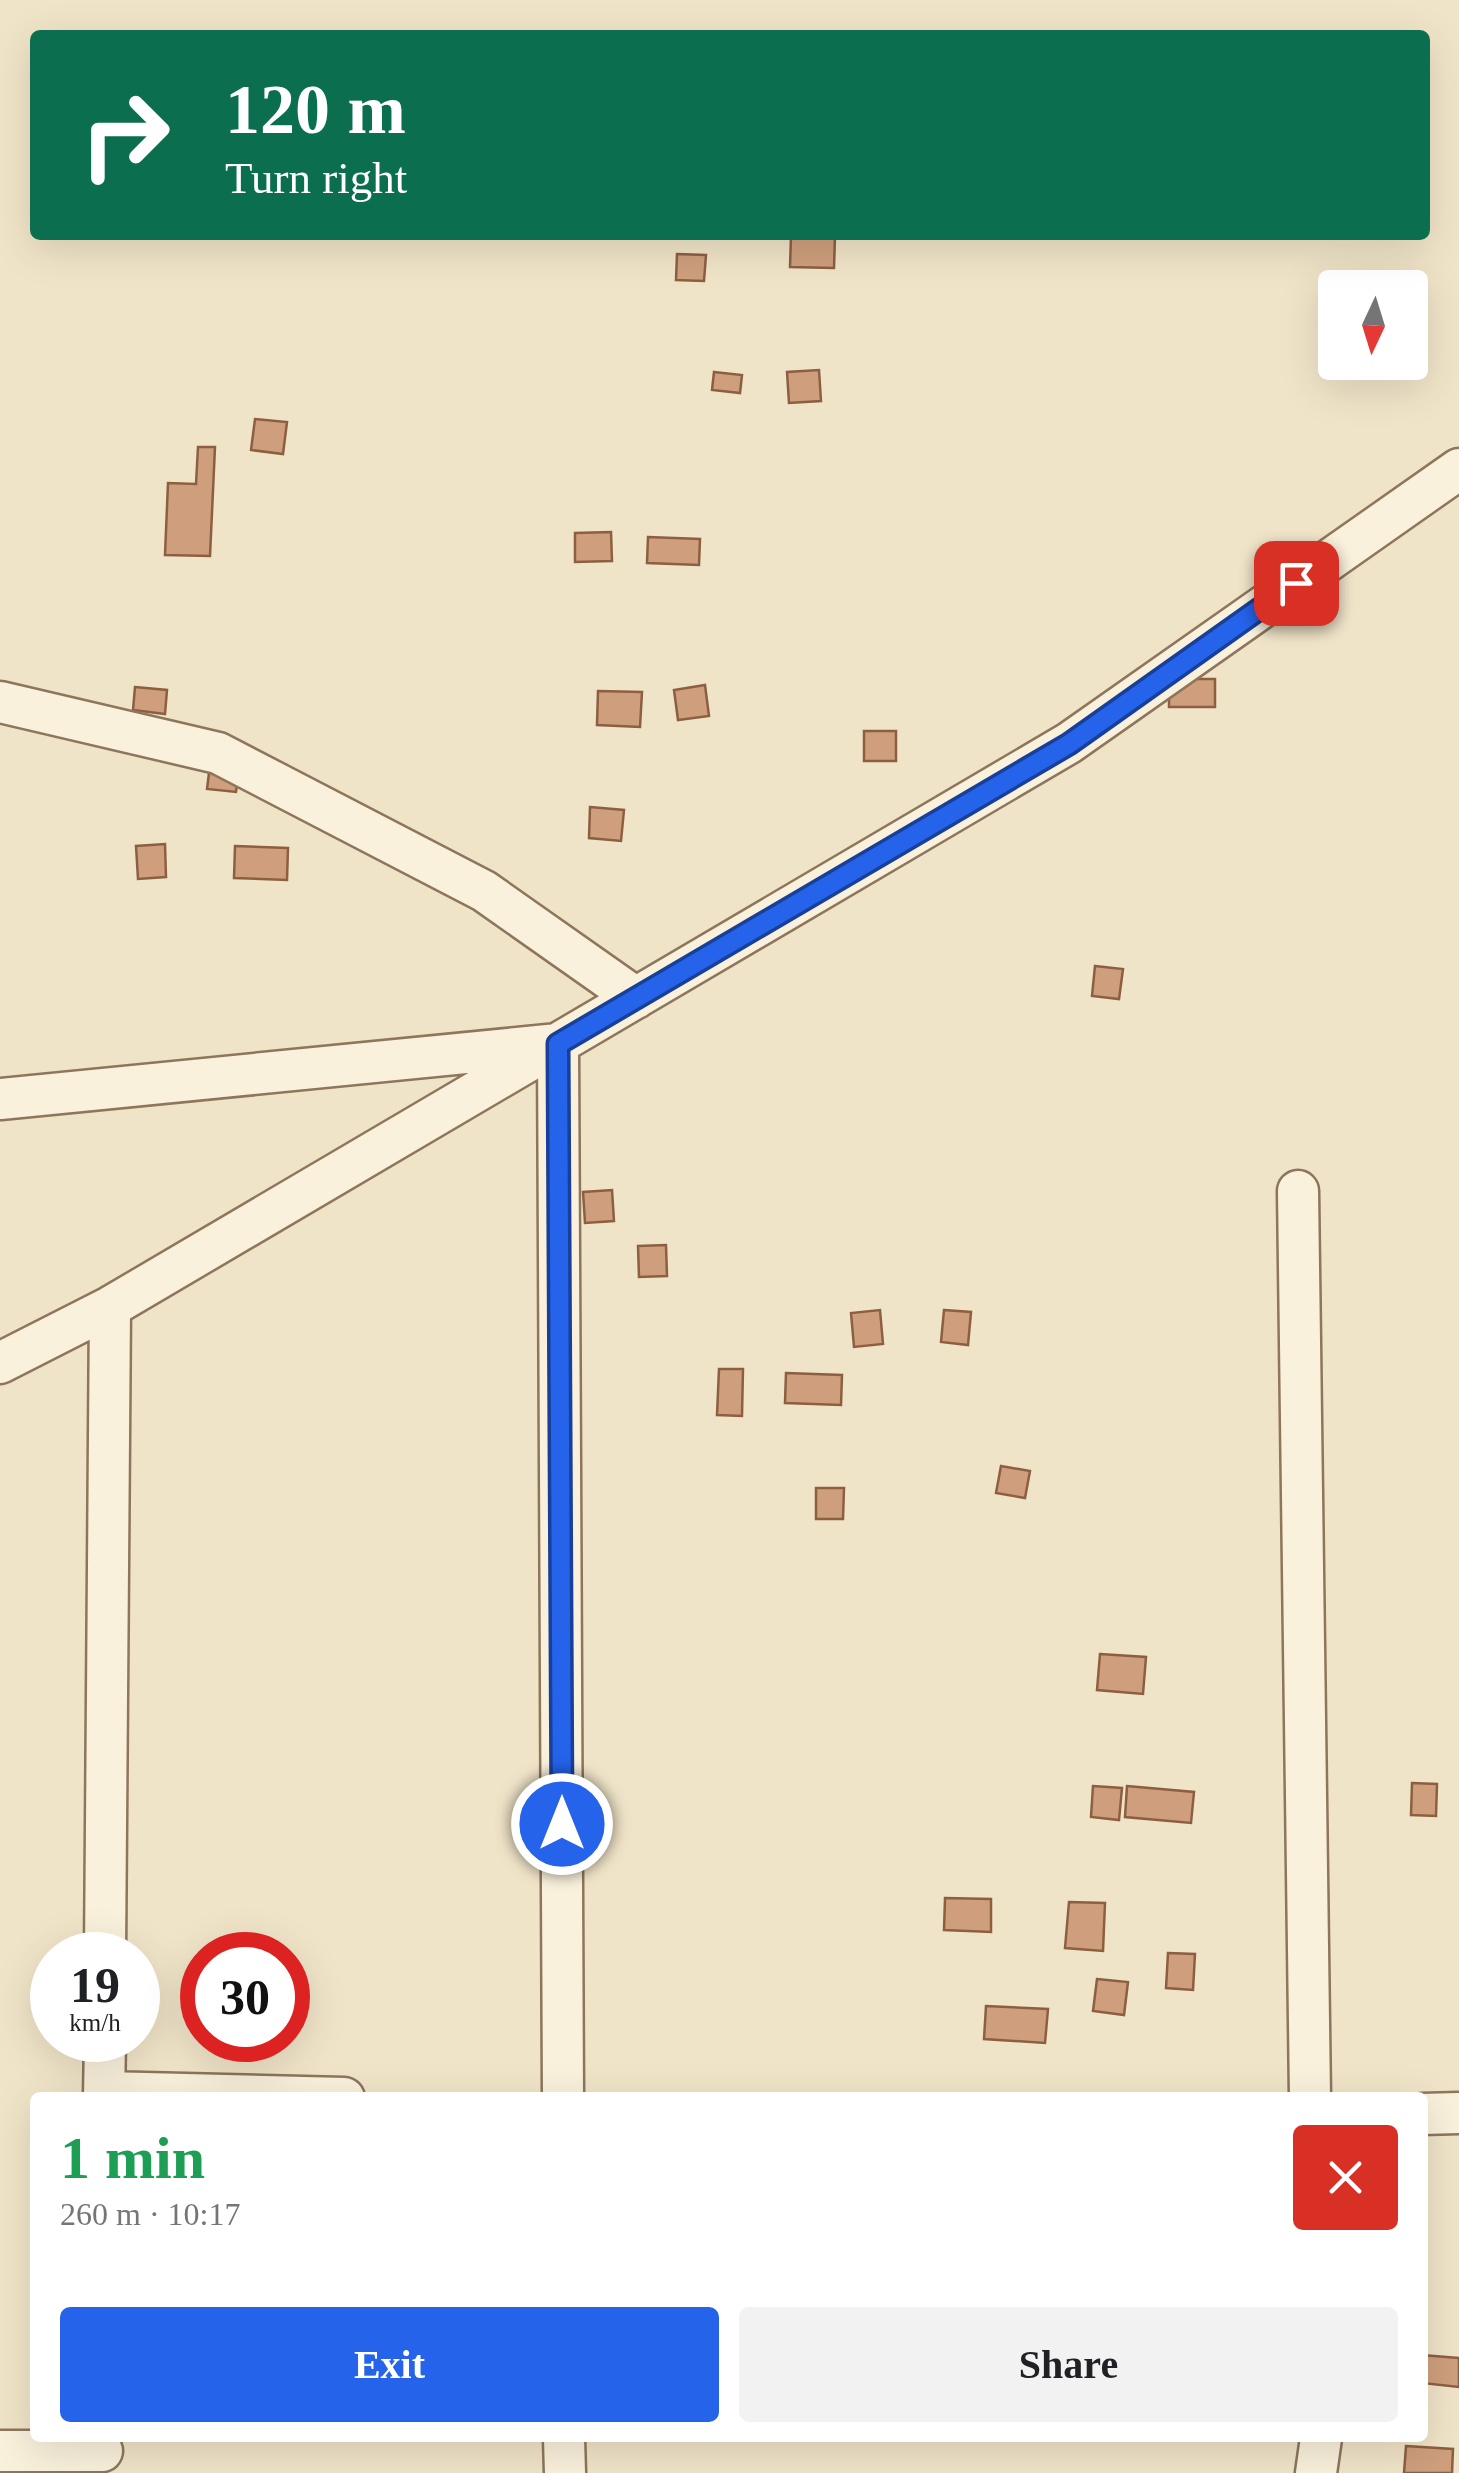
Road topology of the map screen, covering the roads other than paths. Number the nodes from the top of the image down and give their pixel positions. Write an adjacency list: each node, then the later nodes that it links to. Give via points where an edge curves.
1 (1459, 469): 3 (street, via 1069,744)
2 (0, 702): 3 (street, via 218,753 484,892)
3 (636, 998): 4 (street)
4 (558, 1044): 5 (street); 7 (street); 12 (street)
5 (0, 1099)
6 (1298, 1191): 13 (street)
7 (110, 1307): 8 (street); 9 (street)
8 (0, 1364)
9 (106, 1932)
10 (105, 2062): 11 (street)
11 (104, 2092)
12 (563, 2092)
13 (1310, 2092)
14 (1459, 2113): 15 (street)
15 (1428, 2114)
16 (564, 2442): 20 (street)
17 (1320, 2442): 21 (street)
18 (0, 2451): 19 (street)
19 (102, 2454)
20 (564, 2473)
21 (1316, 2473)

